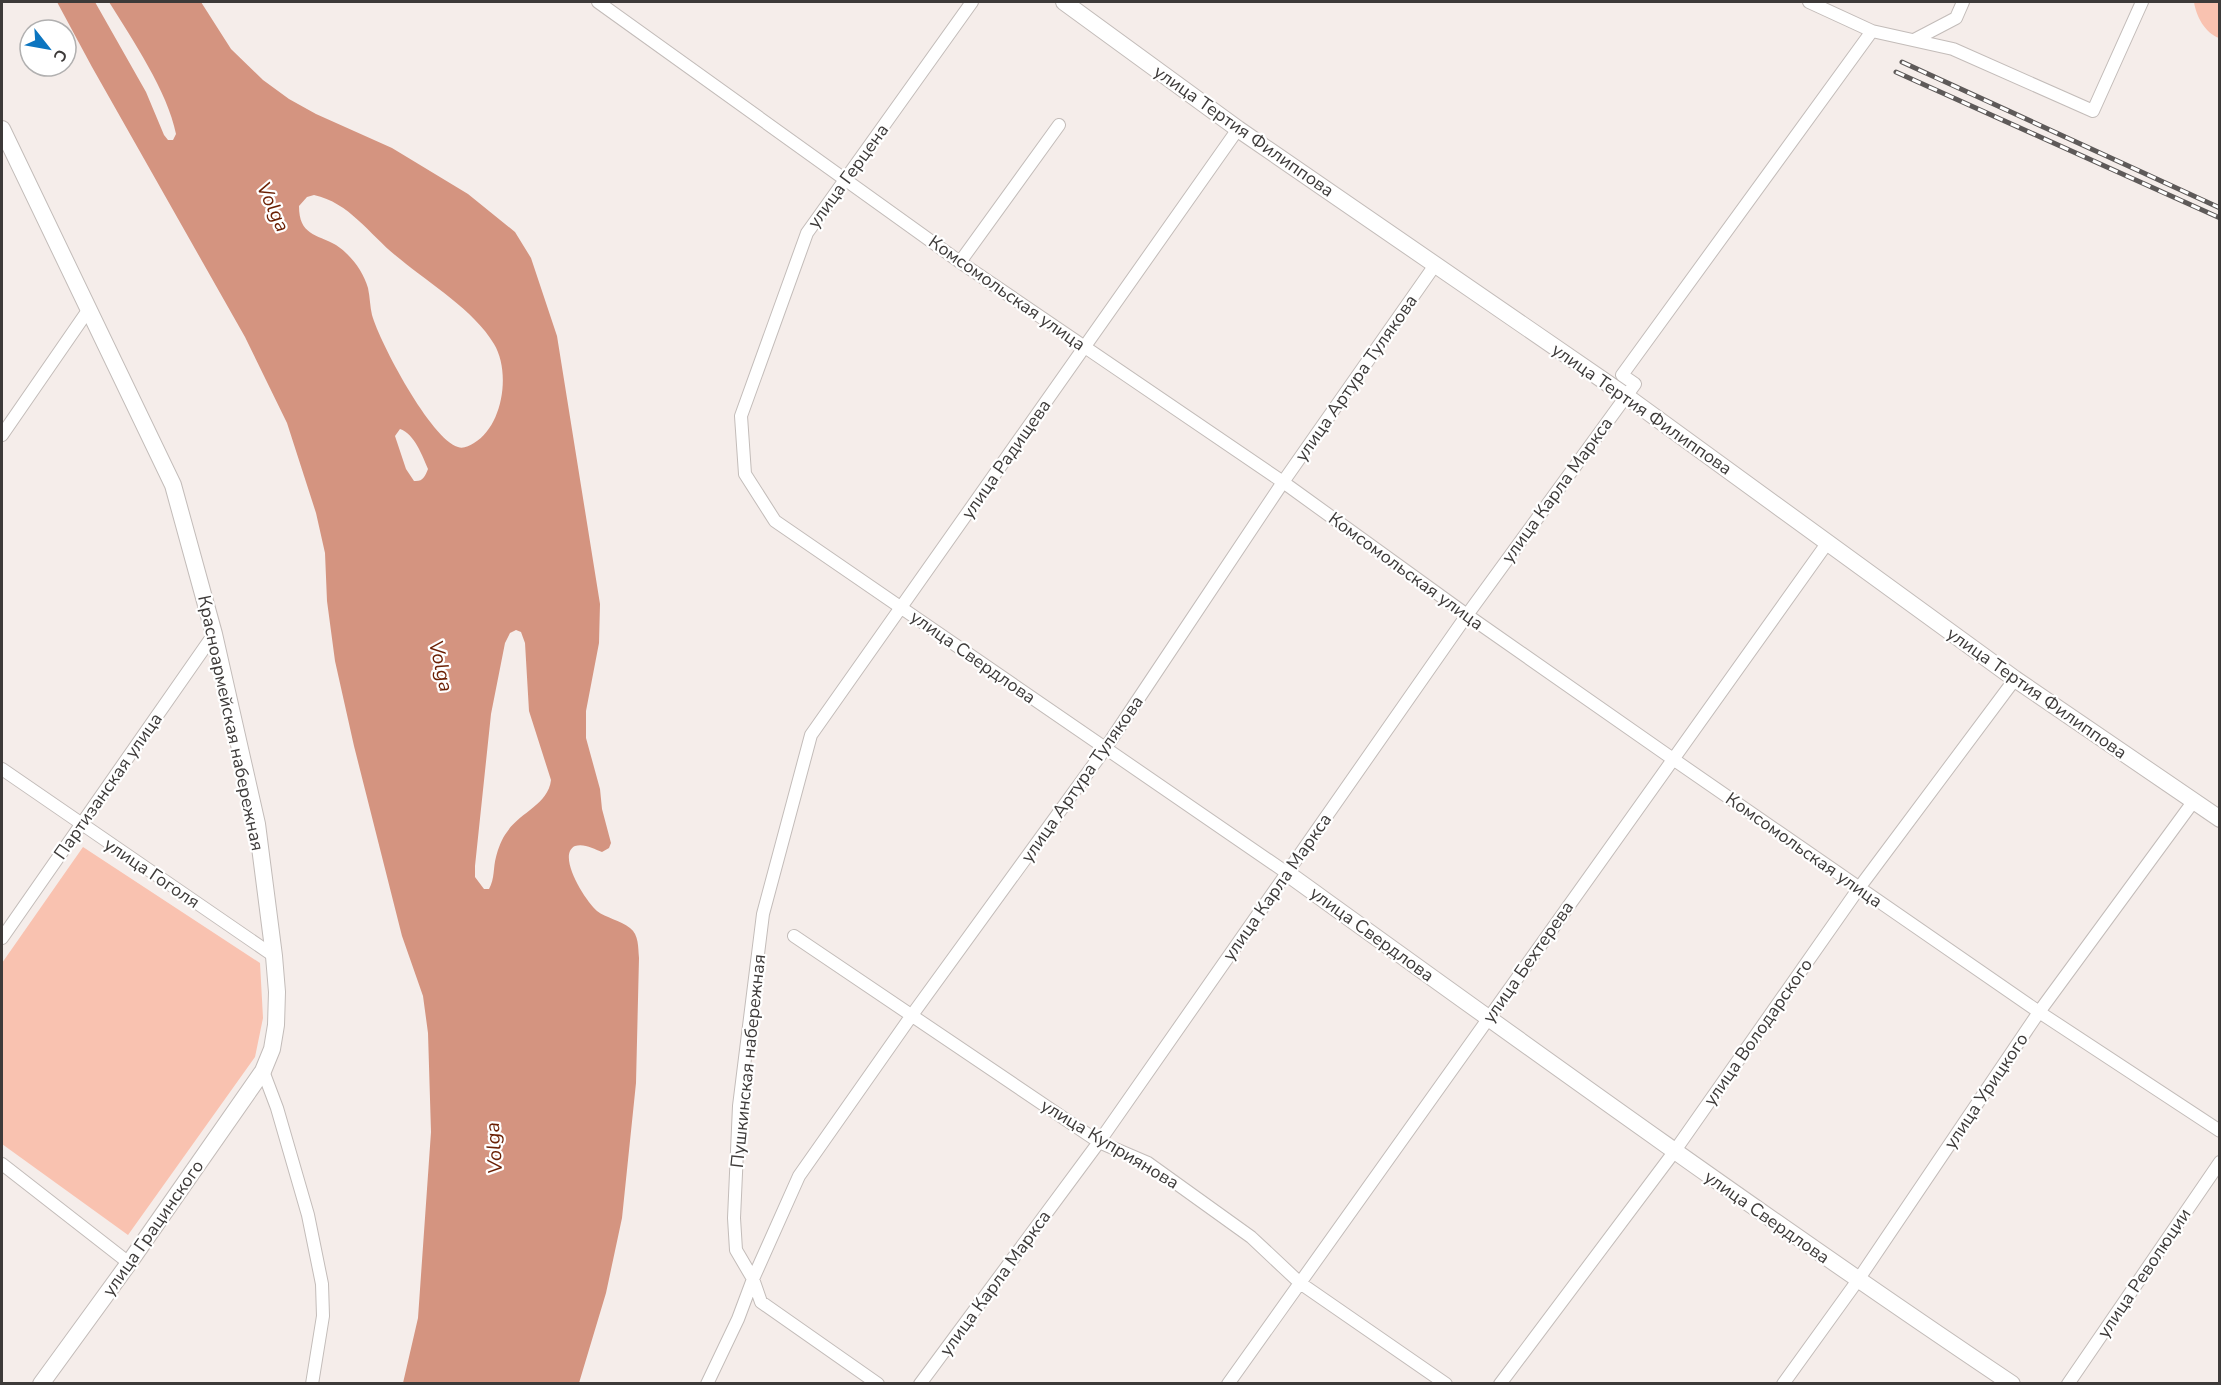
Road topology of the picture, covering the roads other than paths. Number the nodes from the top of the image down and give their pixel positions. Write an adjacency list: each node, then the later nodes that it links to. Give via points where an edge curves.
1 (598, 2): 7 (street, Комсомольская улица)
2 (972, 2): 13 (street, улица Герцена)
3 (1064, 2): 12 (street, улица Тертия Филиппова)
4 (1809, 2): 8 (street)
5 (1963, 2): 9 (street, via 1956,18)
6 (2142, 2): 9 (street, via 2093,111 1953,49)
7 (611, 6): 13 (street, Комсомольская улица)
8 (1872, 31): 9 (street); 18 (street, via 1622,375 1635,384)
9 (1914, 40)
10 (1059, 124): 14 (street)
11 (2, 129): 16 (street, Красноармейская набережная)
12 (1238, 129): 15 (street, улица Тертия Филиппова); 17 (street, улица Радищева)
13 (846, 181): 14 (street, Комсомольская улица); 20 (street, улица Герцена, via 807,233 741,416)
14 (960, 262): 17 (street, Комсомольская улица)
15 (1436, 265): 18 (street, улица Тертия Филиппова); 21 (street, улица Артура Тулякова)
16 (89, 309): 19 (street); 25 (street, Красноармейская набережная, via 173,485)
17 (1084, 347): 21 (street, Комсомольская улица); 23 (street, улица Радищева)
18 (1628, 392): 22 (street, улица Тертия Филиппова); 24 (street, улица Карла Маркса)
19 (2, 435)
20 (745, 474): 23 (street, улица Свердлова, via 775,521)
21 (1283, 482): 24 (street, Комсомольская улица); 27 (street, улица Артура Тулякова)
22 (1828, 542): 26 (street, улица Тертия Филиппова); 28 (street, улица Бехтерева)
23 (902, 608): 27 (street, улица Свердлова); 30 (street, улица Радищева, via 811,735)
24 (1467, 615): 28 (street, Комсомольская улица); 34 (street, улица Карла Маркса)
25 (214, 634): 33 (street, Партизанская улица); 38 (street, Красноармейская набережная, via 256,824)
26 (2014, 679): 31 (street, улица Тертия Филиппова); 35 (street, улица Володарского)
27 (1105, 749): 34 (street, улица Свердлова); 40 (street, улица Артура Тулякова)
28 (1673, 759): 35 (street, Комсомольская улица); 41 (street, улица Бехтерева)
29 (2, 769): 33 (street, улица Гоголя)
30 (795, 800): 49 (street, Пушкинская набережная, via 763,914 739,1106 736,1250)
31 (2193, 802): 32 (street, улица Тертия Филиппова); 39 (street, улица Урицкого)
32 (2220, 819)
33 (81, 824): 37 (street, Партизанская улица); 38 (street, улица Гоголя)
34 (1287, 873): 41 (street, улица Свердлова); 44 (street, улица Карла Маркса)
35 (1859, 888): 39 (street, Комсомольская улица); 45 (street, улица Володарского)
36 (794, 936): 40 (street, улица Куприянова)
37 (2, 938)
38 (274, 956): 42 (street, Красноармейская набережная, via 276,1025)
39 (2039, 1012): 43 (street, Комсомольская улица); 50 (street, улица Урицкого)
40 (912, 1014): 44 (street, улица Куприянова); 49 (street, улица Артура Тулякова, via 799,1176)
41 (1488, 1018): 45 (street, улица Свердлова); 51 (street, улица Бехтерева)
42 (263, 1071): 48 (street, улица Грацинского); 53 (street, via 308,1215 322,1284 323,1316)
43 (2220, 1131)
44 (1099, 1142): 51 (street, улица Куприянова, via 1148,1163 1251,1237); 56 (street, улица Карла Маркса)
45 (1674, 1152): 50 (street, улица Свердлова); 59 (street, улица Володарского)
46 (2220, 1162): 62 (street, улица Революции)
47 (2, 1164): 48 (street)
48 (129, 1263): 52 (street, улица Грацинского)
49 (753, 1279): 54 (street); 55 (street, via 761,1302)
50 (1858, 1280): 60 (street, улица Урицкого); 61 (street, улица Свердлова)
51 (1300, 1283): 57 (street, улица Бехтерева); 58 (street, улица Куприянова)
52 (41, 1383)
53 (312, 1383)
54 (707, 1383)
55 (878, 1383)
56 (920, 1383)
57 (1228, 1383)
58 (1446, 1383)
59 (1500, 1383)
60 (1783, 1383)
61 (2012, 1383)
62 (2068, 1383)

